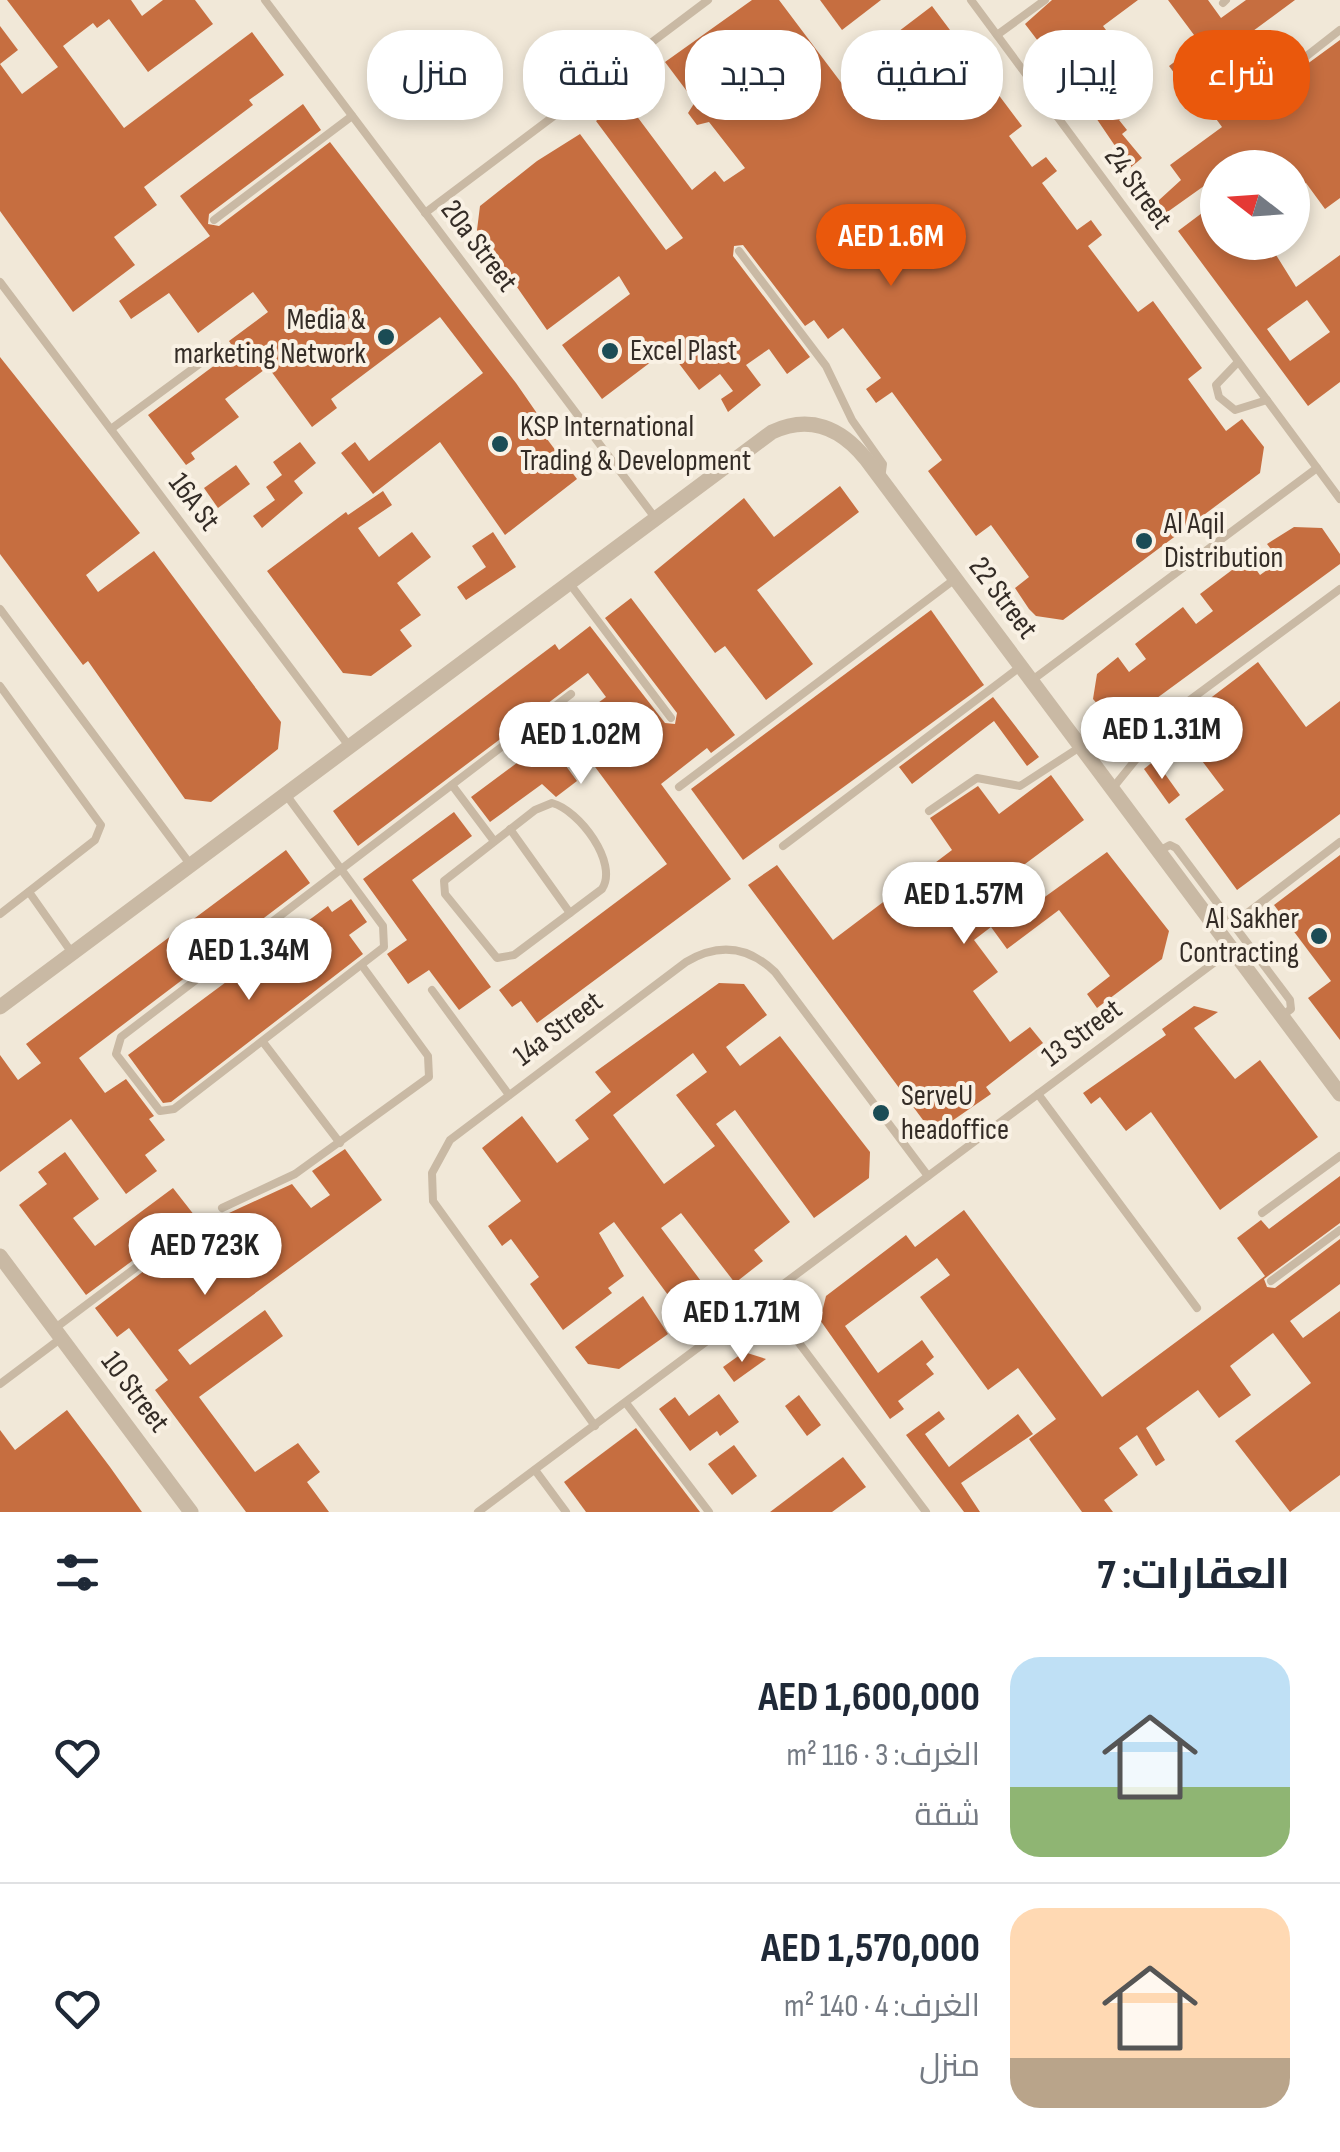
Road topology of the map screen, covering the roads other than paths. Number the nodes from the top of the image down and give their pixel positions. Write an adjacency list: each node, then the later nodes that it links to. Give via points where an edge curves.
1 (265, 0): 10 (lane, 20a Street)
2 (708, 0): 11 (lane)
3 (971, 0): 5 (lane, 24 Street)
4 (1044, 0): 7 (lane)
5 (993, 30)
6 (1340, 30): 9 (lane)
7 (1003, 31)
8 (1003, 43): 16 (lane, 24 Street)
9 (1310, 53)
10 (352, 116): 11 (lane, 20a Street); 12 (lane)
11 (426, 212): 22 (lane, 20a Street)
12 (214, 220)
13 (739, 252): 20 (lane, via 826,366 883,464)
14 (0, 282): 18 (lane, 16A St)
15 (221, 348): 18 (lane)
16 (1238, 362): 17 (lane, 24 Street); 17 (lane, via 1216,385 1219,397 1235,410)
17 (1267, 400): 19 (lane, 24 Street)
18 (110, 428): 33 (lane, 16A St)
19 (1317, 468): 21 (lane, 24 Street); 28 (lane)
20 (881, 478): 22 (street, 22 Street, via 832,428 800,423 772,432); 23 (street, 22 Street)
21 (1340, 499)
22 (656, 519): 24 (street)
23 (955, 579): 27 (street, 22 Street); 35 (lane)
24 (570, 584): 31 (lane); 33 (street)
25 (1340, 589): 36 (lane, via 1175,711)
26 (0, 609): 44 (lane)
27 (1020, 667): 28 (street, 22 Street); 42 (lane)
28 (1032, 682): 32 (street, 22 Street)
29 (0, 686): 46 (lane, via 100,825 94,840)
30 (571, 694): 34 (lane)
31 (670, 718)
32 (1080, 747): 36 (street, 22 Street); 38 (lane, via 1029,783 977,778)
33 (352, 749): 37 (street)
34 (452, 785): 40 (lane); 45 (lane)
35 (679, 787)
36 (1112, 788): 43 (street, 22 Street)
37 (287, 796): 44 (street); 45 (lane)
38 (929, 811)
39 (510, 829): 40 (lane); 47 (lane); 47 (lane, via 540,806 558,804 606,860 606,884)
40 (494, 841): 47 (lane, via 444,885 489,953 510,957)
41 (1340, 842): 49 (lane)
42 (782, 846)
43 (1159, 851): 49 (lane, via 1174,847); 50 (street, 22 Street)
44 (192, 868): 51 (street)
45 (341, 870): 52 (lane, via 385,931 382,951); 56 (lane, via 121,1037 115,1050 152,1106 165,1111)
46 (29, 892): 48 (lane); 51 (lane)
47 (570, 913)
48 (0, 914)
49 (1232, 924): 55 (lane, via 1292,1003)
50 (1232, 949): 55 (street, 22 Street); 57 (lane, 13 Street)
51 (73, 954): 54 (street)
52 (363, 967): 56 (lane); 60 (lane, via 428,1056 431,1072 422,1086)
53 (432, 990): 59 (lane)
54 (0, 1007)
55 (1282, 1016): 58 (street, 22 Street)
56 (263, 1042): 60 (lane)
57 (1038, 1094): 62 (lane, 13 Street); 70 (lane)
58 (1340, 1094)
59 (509, 1095): 62 (lane, 14a Street, via 686,962 711,950 740,950 775,972); 74 (lane, 14a Street, via 444,1147 432,1173 433,1202)
60 (340, 1144): 63 (lane, via 285,1180)
61 (1340, 1156): 64 (lane)
62 (928, 1176): 69 (lane, 13 Street)
63 (222, 1208)
64 (1262, 1213)
65 (1340, 1230): 68 (lane)
66 (182, 1233): 71 (lane)
67 (0, 1256): 71 (street, 10 Street)
68 (1272, 1281)
69 (766, 1299): 73 (lane, 13 Street); 80 (lane)
70 (1197, 1308)
71 (58, 1334): 72 (lane); 76 (street, 10 Street)
72 (0, 1384)
73 (626, 1403): 74 (lane, 13 Street); 79 (lane)
74 (595, 1426): 75 (lane, 13 Street)
75 (535, 1470): 77 (lane, 13 Street); 78 (lane)
76 (191, 1512)
77 (478, 1512)
78 (566, 1512)
79 (708, 1512)
80 (926, 1512)

